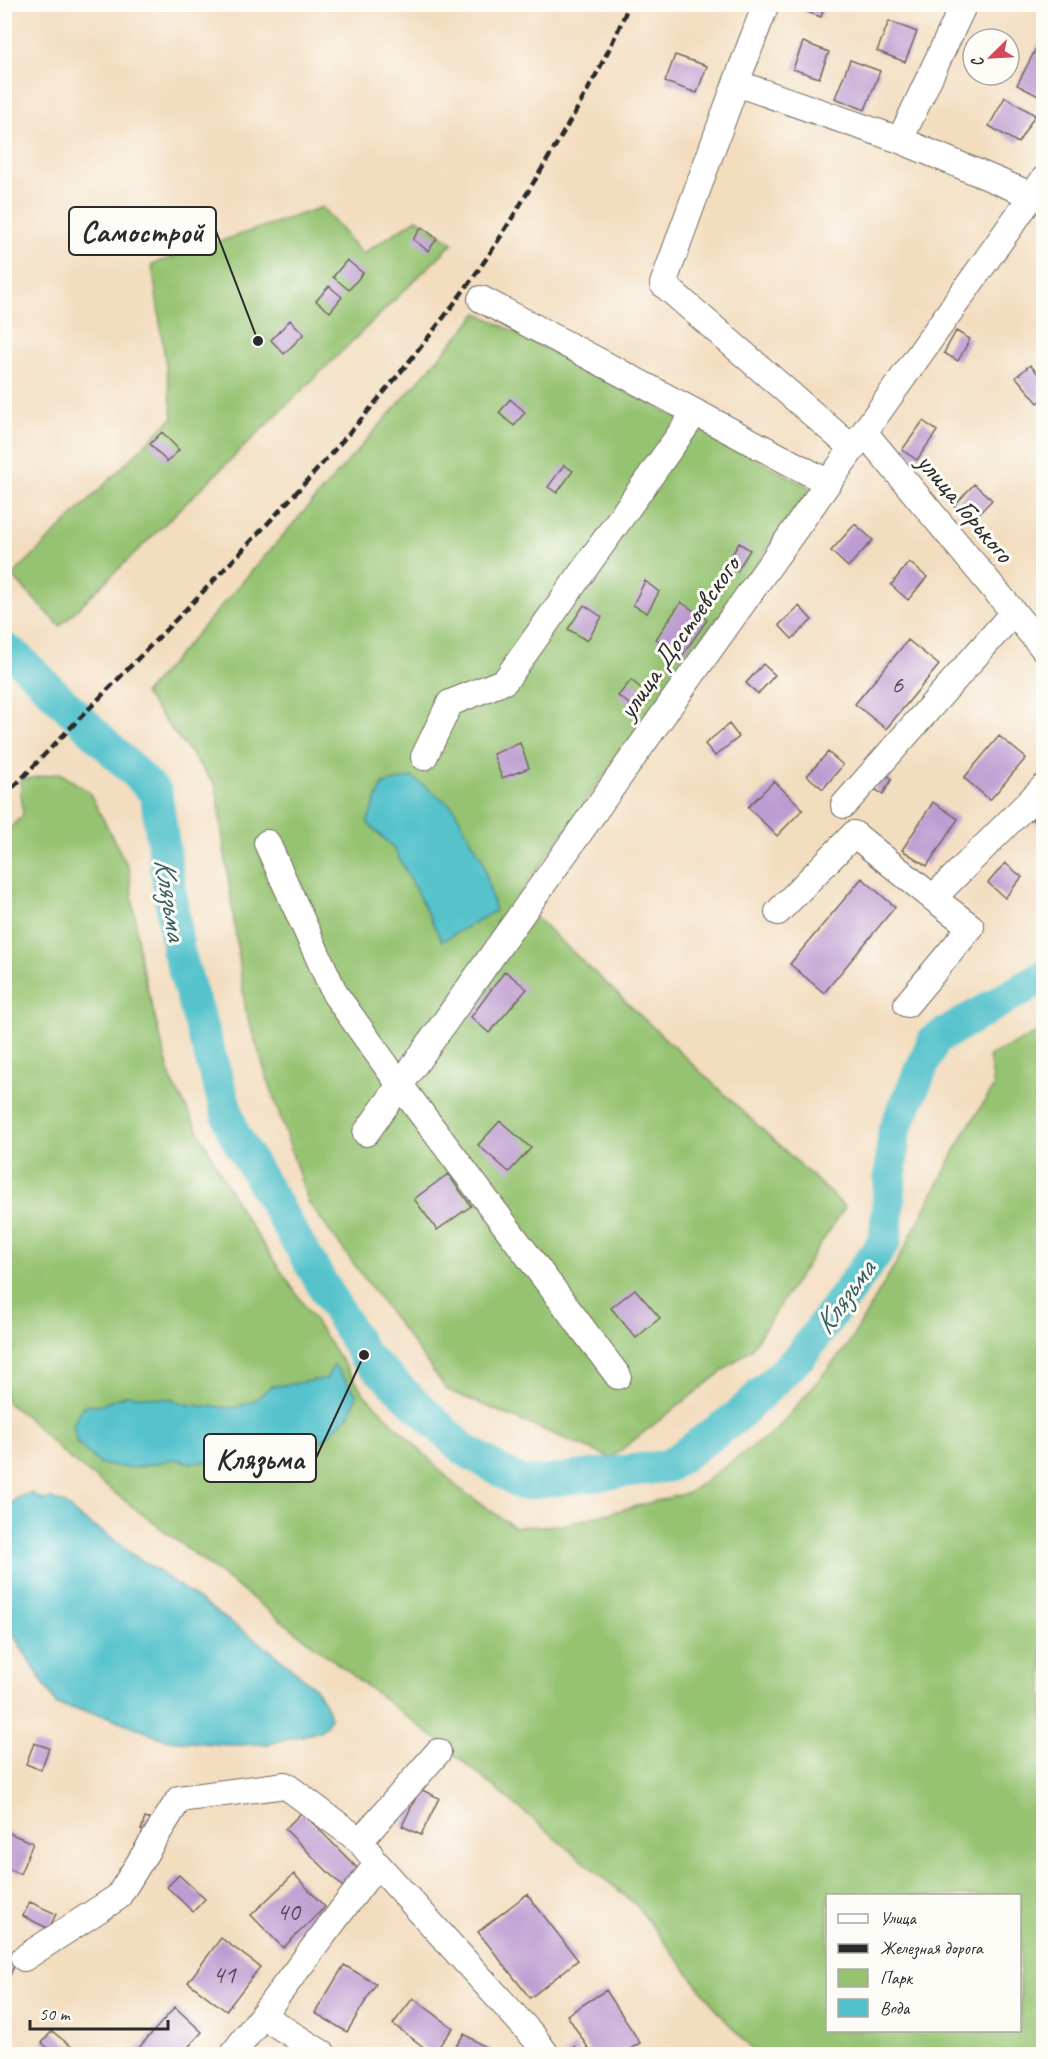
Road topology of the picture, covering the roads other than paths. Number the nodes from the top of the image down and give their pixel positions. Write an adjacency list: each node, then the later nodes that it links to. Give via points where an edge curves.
1 (766, 4): 3 (street)
2 (964, 4): 4 (street)
3 (736, 83): 4 (street); 8 (street, улица Горького, via 663,284)
4 (900, 140): 5 (street)
5 (1039, 186): 8 (street, улица Достоевского)
6 (481, 298): 7 (street)
7 (695, 413): 9 (street); 12 (street, via 505,681 450,703)
8 (858, 440): 9 (street, улица Достоевского); 10 (street, улица Горького)
9 (826, 482): 19 (street, улица Достоевского)
10 (1013, 613): 11 (street, улица Горького); 14 (street)
11 (1044, 649)
12 (424, 757)
13 (1044, 787): 16 (street)
14 (844, 805)
15 (267, 843): 19 (street, via 335,994)
16 (933, 898): 17 (street, via 854,834); 18 (street, via 971,927)
17 (778, 912)
18 (907, 1004)
19 (400, 1085): 20 (street, улица Достоевского); 21 (street)
20 (366, 1133)
21 (618, 1376)
22 (438, 1752): 23 (street)
23 (360, 1841): 24 (street); 25 (street, via 285,1785 179,1799 118,1897)
24 (377, 1864): 26 (street); 29 (street)
25 (24, 1958)
26 (263, 2016): 27 (street); 28 (street)
27 (233, 2055)
28 (322, 2055)
29 (546, 2055)

